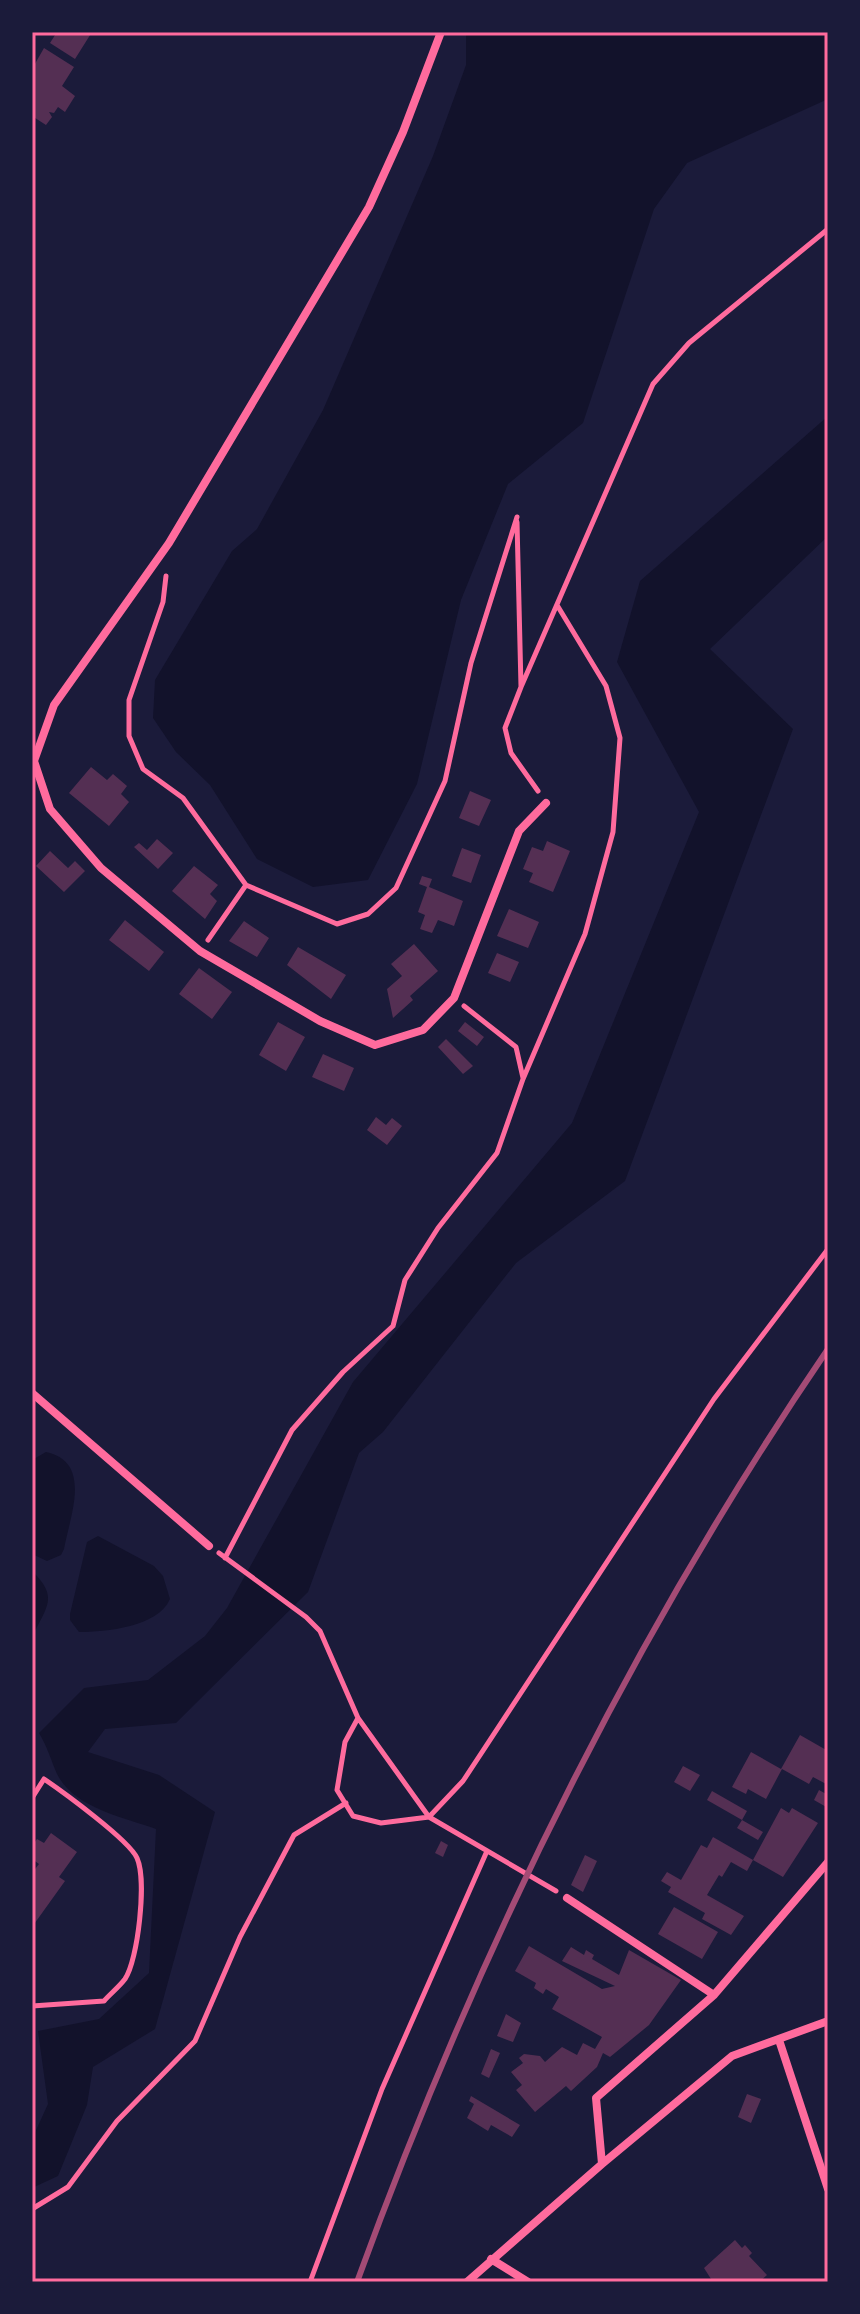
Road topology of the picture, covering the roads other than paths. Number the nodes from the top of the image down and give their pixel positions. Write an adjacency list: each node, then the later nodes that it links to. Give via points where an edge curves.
1 (441, 32): 2 (street, via 369,207 169,543 54,705 34,761 50,809 101,868 200,951 320,1021 375,1045 423,1030 454,998 519,831)
2 (546, 803)
3 (32, 1393): 4 (street)
4 (209, 1546)
5 (828, 1862): 7 (street)
6 (567, 1898): 7 (street)
7 (714, 1995): 10 (street, via 596,2098)
8 (828, 2021): 9 (street)
9 (779, 2040): 10 (street, via 732,2056); 11 (street)
10 (602, 2164): 12 (street)
11 (828, 2189)
12 (491, 2259): 13 (street); 14 (street)
13 (467, 2282)
14 (528, 2282)

